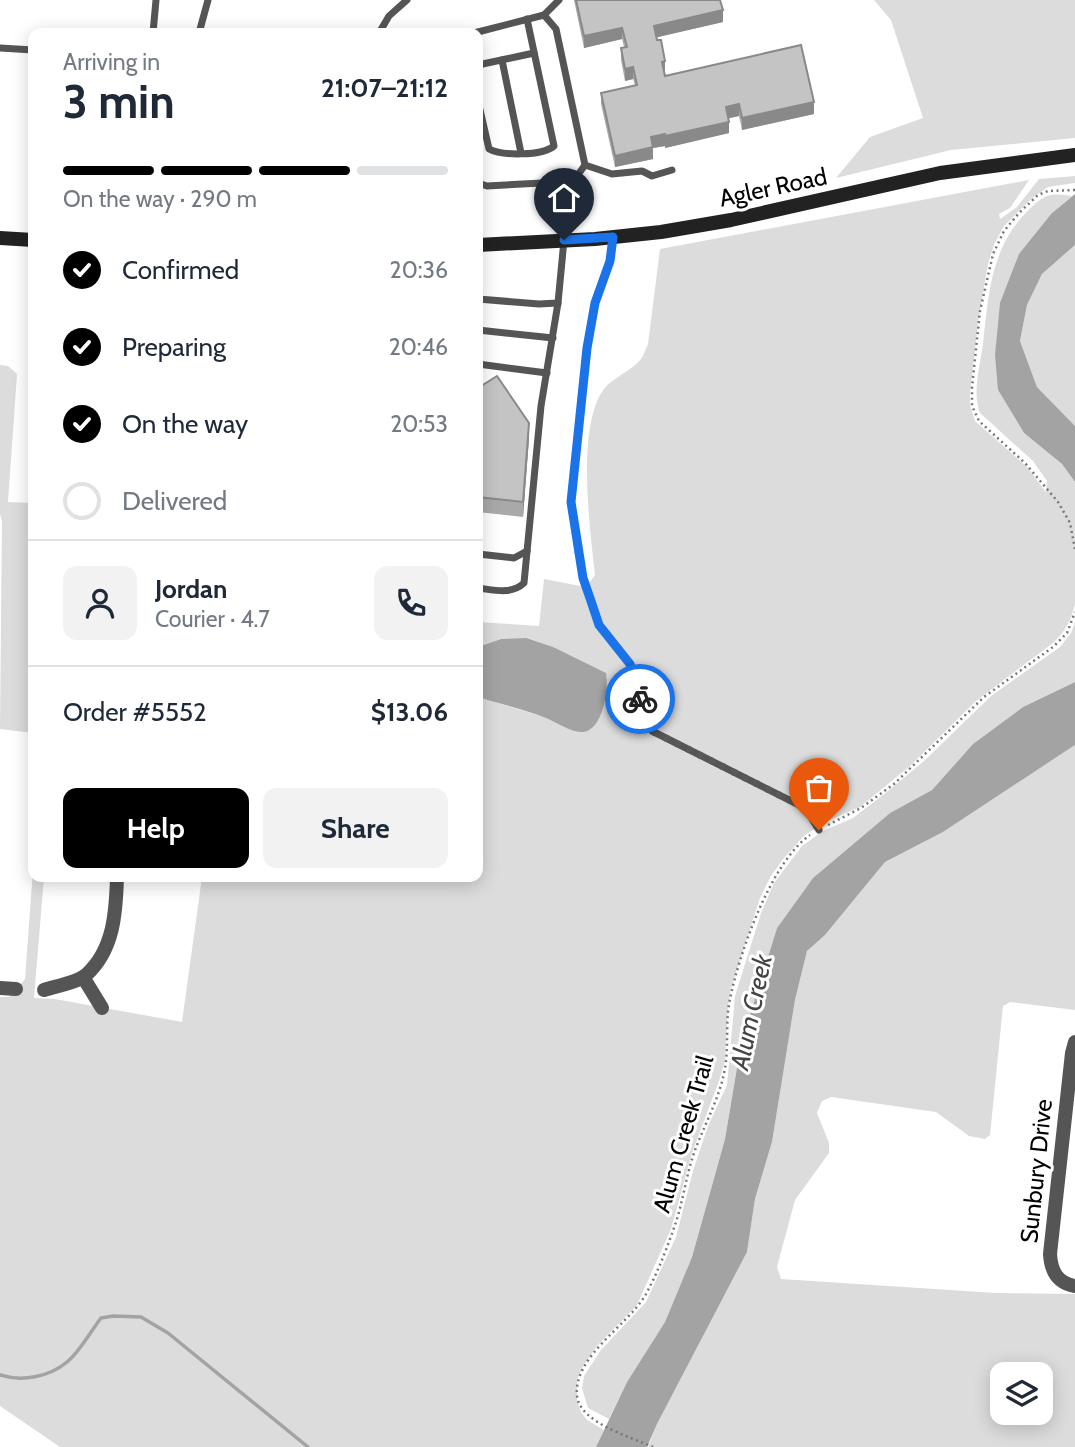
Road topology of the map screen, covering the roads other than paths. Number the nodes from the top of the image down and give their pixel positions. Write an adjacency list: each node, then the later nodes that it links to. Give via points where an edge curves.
1 (156, 0): 7 (lane)
2 (208, 0): 8 (lane)
3 (407, 0): 9 (lane)
4 (559, 0): 5 (lane)
5 (544, 15): 6 (lane); 19 (lane, via 556,29)
6 (527, 19): 10 (lane); 13 (lane)
7 (153, 28)
8 (200, 28)
9 (382, 28)
10 (483, 31)
11 (0, 48): 12 (lane)
12 (28, 50)
13 (534, 53): 14 (lane); 17 (lane, via 554,146 547,152)
14 (502, 60): 15 (lane); 17 (lane)
15 (483, 64)
16 (483, 123): 17 (lane, via 489,149)
17 (521, 153)
18 (1075, 155): 22 (main road, Agler Road, via 940,173 732,220)
19 (585, 165): 20 (lane, via 612,174 642,170 652,176); 21 (lane, via 577,176 561,181)
20 (672, 170)
21 (483, 185)
22 (613, 237): 25 (main road, Agler Road); 36 (lane, via 587,348 571,502 583,578 599,625 630,664 652,731 805,808)
23 (0, 238): 24 (main road)
24 (28, 240)
25 (564, 240): 26 (main road, Agler Road); 28 (lane)
26 (483, 244)
27 (483, 299): 28 (lane)
28 (558, 303): 30 (lane)
29 (483, 331): 30 (lane)
30 (553, 338): 32 (lane)
31 (483, 365): 32 (lane)
32 (547, 373): 33 (lane)
33 (527, 551): 34 (lane, via 514,558); 35 (lane, via 524,583 518,589)
34 (483, 555)
35 (483, 589)
36 (819, 830)
37 (117, 882): 38 (street, via 107,948)
38 (83, 977): 41 (street); 42 (street)
39 (0, 988): 40 (street)
40 (16, 989)
41 (44, 990)
42 (102, 1008)
43 (1075, 1042): 44 (street, Sunbury Drive)
44 (1072, 1087): 45 (street, Sunbury Drive, via 1050,1254 1051,1268 1059,1280)
45 (1075, 1286)

